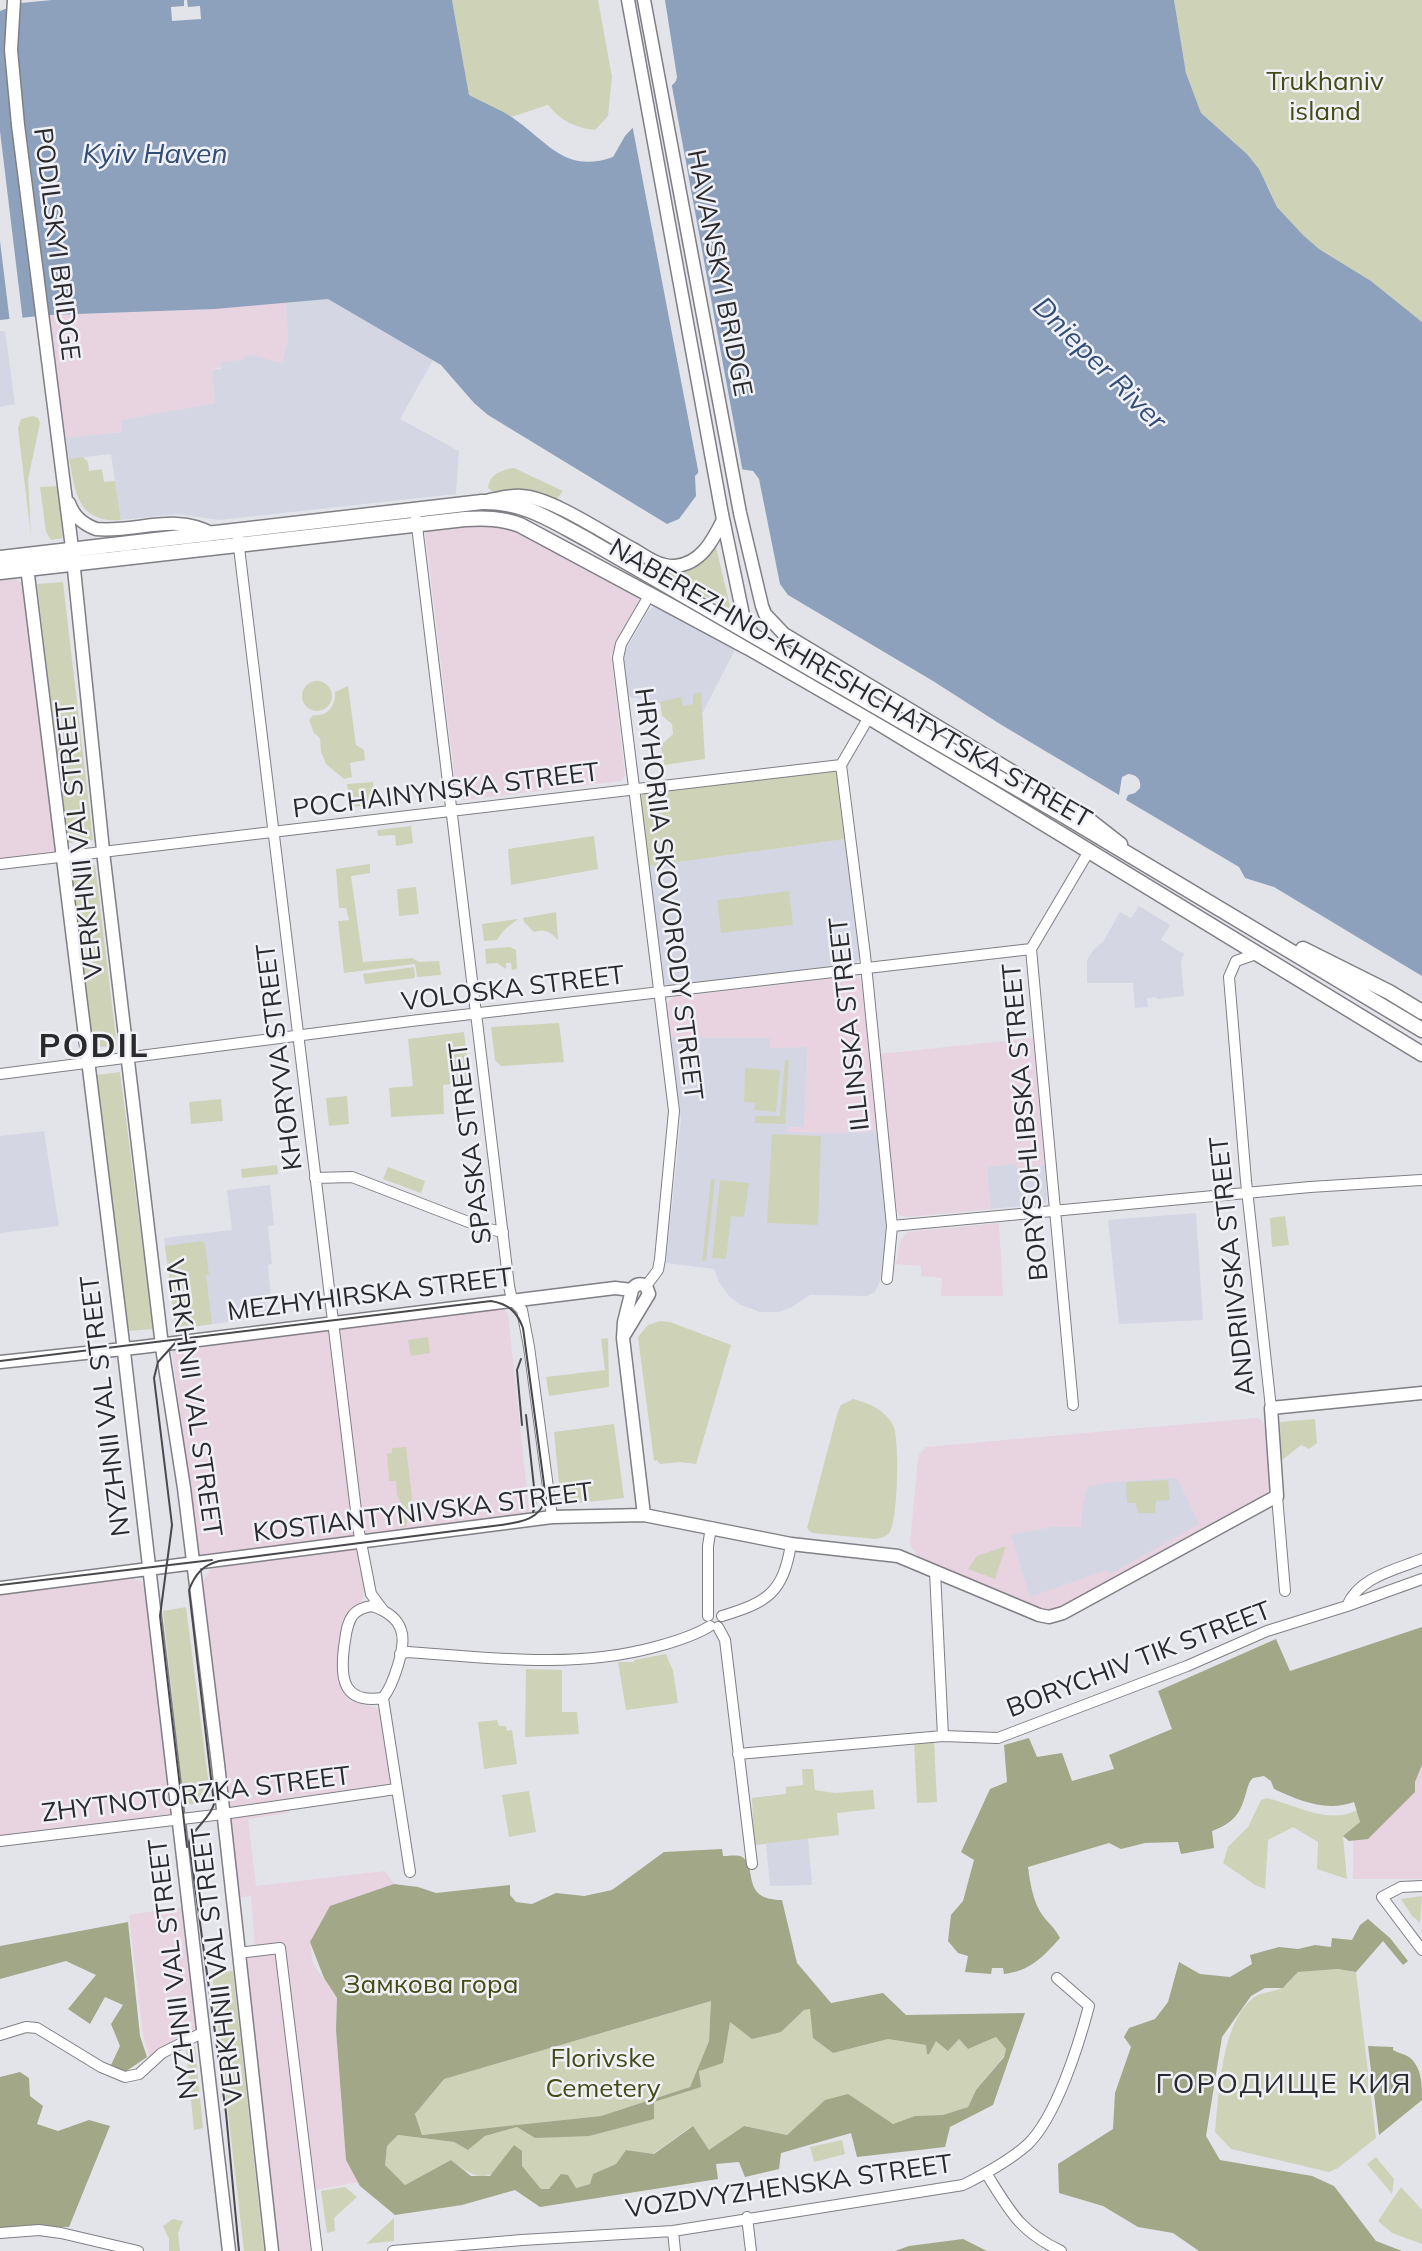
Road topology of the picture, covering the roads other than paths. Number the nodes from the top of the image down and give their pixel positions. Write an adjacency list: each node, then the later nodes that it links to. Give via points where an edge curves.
1 (13, 0): 4 (main road, PODILSKYI BRIDGE, via 18,125)
2 (628, 0): 7 (main road, HAVANSKYI BRIDGE)
3 (644, 0): 26 (main road, HAVANSKYI BRIDGE, via 740,513 765,614 784,634 1080,812)
4 (65, 493): 9 (main road, via 76,517 96,529 182,523); 11 (main road, PODILSKYI BRIDGE)
5 (482, 502): 6 (main road, NABEREZHNO-KHRESHCHATYTSKA STREET); 7 (main road, via 508,496 540,500 653,561 674,566 703,553); 26 (main road, NABEREZHNO-KHRESHCHATYTSKA STREET, bridge, via 528,509 588,540)
6 (415, 509): 8 (street, SPASKA STREET); 10 (main road, NABEREZHNO-KHRESHCHATYTSKA STREET)
7 (723, 518): 16 (main road, HAVANSKYI BRIDGE, via 747,624)
8 (417, 525): 10 (main road, NABEREZHNO-KHRESHCHATYTSKA STREET); 15 (main road, NABEREZHNO-KHRESHCHATYTSKA STREET, via 507,520); 20 (street, SPASKA STREET)
9 (213, 534): 10 (main road, NABEREZHNO-KHRESHCHATYTSKA STREET); 11 (main road, NABEREZHNO-KHRESHCHATYTSKA STREET)
10 (238, 538): 11 (main road, NABEREZHNO-KHRESHCHATYTSKA STREET); 21 (street, KHORYVA STREET)
11 (73, 557): 13 (main road, NABEREZHNO-KHRESHCHATYTSKA STREET); 22 (main road, VERKHNII VAL STREET)
12 (0, 558): 13 (main road, NABEREZHNO-KHRESHCHATYTSKA STREET)
13 (26, 562): 14 (main road, NABEREZHNO-KHRESHCHATYTSKA STREET); 24 (main road, NYZHNII VAL STREET)
14 (0, 572)
15 (649, 594): 16 (main road, NABEREZHNO-KHRESHCHATYTSKA STREET); 19 (street, HRYHORIIA SKOVORODY STREET, via 621,644 618,659)
16 (773, 661): 17 (main road, NABEREZHNO-KHRESHCHATYTSKA STREET)
17 (869, 717): 18 (street); 23 (main road, NABEREZHNO-KHRESHCHATYTSKA STREET)
18 (841, 765): 19 (street, POCHAINYNSKA STREET); 30 (street, ILLINSKA STREET)
19 (634, 790): 20 (street, POCHAINYNSKA STREET); 31 (street, HRYHORIIA SKOVORODY STREET)
20 (452, 811): 21 (street, POCHAINYNSKA STREET); 33 (street, SPASKA STREET)
21 (274, 832): 22 (street, POCHAINYNSKA STREET); 35 (street, KHORYVA STREET)
22 (103, 851): 24 (street, POCHAINYNSKA STREET); 37 (main road, VERKHNII VAL STREET)
23 (1090, 851): 28 (street, BORYSOHLIBSKA STREET); 29 (main road, NABEREZHNO-KHRESHCHATYTSKA STREET)
24 (63, 856): 25 (street, POCHAINYNSKA STREET); 38 (main road, NYZHNII VAL STREET)
25 (0, 864)
26 (1163, 875): 27 (main road, NABEREZHNO-KHRESHCHATYTSKA STREET)
27 (1251, 926): 32 (main road, via 1324,958); 34 (main road, NABEREZHNO-KHRESHCHATYTSKA STREET)
28 (1031, 949): 30 (street, VOLOSKA STREET); 43 (street, BORYSOHLIBSKA STREET)
29 (1256, 954): 36 (main road, NABEREZHNO-KHRESHCHATYTSKA STREET); 42 (street, ANDRIIVSKA STREET, via 1236,961 1229,977)
30 (866, 968): 31 (street, VOLOSKA STREET); 44 (street, ILLINSKA STREET)
31 (659, 993): 33 (street, VOLOSKA STREET); 48 (street, HRYHORIIA SKOVORODY STREET, via 675,1119 660,1259)
32 (1422, 1012)
33 (477, 1014): 35 (street, VOLOSKA STREET); 45 (street, SPASKA STREET)
34 (1422, 1030)
35 (298, 1037): 37 (street, VOLOSKA STREET); 40 (street, KHORYVA STREET)
36 (1422, 1054)
37 (128, 1059): 38 (street, VOLOSKA STREET); 52 (main road, VERKHNII VAL STREET)
38 (87, 1063): 39 (street, VOLOSKA STREET); 53 (main road, NYZHNII VAL STREET)
39 (0, 1074)
40 (315, 1178): 45 (street, via 352,1177); 50 (street, KHORYVA STREET)
41 (1422, 1182): 42 (street)
42 (1248, 1194): 43 (street); 57 (street, ANDRIIVSKA STREET)
43 (1054, 1210): 44 (street); 56 (street, BORYSOHLIBSKA STREET)
44 (892, 1226): 46 (street, ILLINSKA STREET)
45 (503, 1232): 49 (street, SPASKA STREET)
46 (887, 1279)
47 (628, 1291): 48 (main road, MEZHYHIRSKA STREET, via 638,1301); 49 (main road, MEZHYHIRSKA STREET); 51 (main road)
48 (646, 1293): 51 (main road)
49 (512, 1300): 50 (main road, MEZHYHIRSKA STREET); 60 (street, SPASKA STREET, via 522,1310 529,1347)
50 (332, 1323): 52 (main road, MEZHYHIRSKA STREET); 62 (street, KHORYVA STREET)
51 (623, 1338): 59 (main road)
52 (162, 1344): 53 (main road, MEZHYHIRSKA STREET); 65 (main road, VERKHNII VAL STREET)
53 (123, 1349): 54 (main road, MEZHYHIRSKA STREET); 66 (main road, NYZHNII VAL STREET)
54 (0, 1362)
55 (1422, 1393): 57 (main road)
56 (1073, 1405)
57 (1270, 1408): 58 (main road, ANDRIIVSKA STREET)
58 (1277, 1496): 67 (main road, KOSTIANTYNIVSKA STREET, via 1056,1616 1039,1615); 71 (street, ANDRIIVSKA STREET)
59 (644, 1515): 60 (main road, KOSTIANTYNIVSKA STREET); 61 (main road, KOSTIANTYNIVSKA STREET)
60 (552, 1517): 62 (main road, KOSTIANTYNIVSKA STREET)
61 (711, 1527): 63 (main road, KOSTIANTYNIVSKA STREET); 75 (street, via 707,1590)
62 (362, 1541): 65 (main road, KOSTIANTYNIVSKA STREET); 68 (street, KHORYVA STREET)
63 (791, 1544): 67 (main road, KOSTIANTYNIVSKA STREET, via 898,1556); 75 (street, via 784,1576 770,1594 751,1607)
64 (1422, 1559): 72 (street, via 1365,1583)
65 (192, 1563): 66 (main road, KOSTIANTYNIVSKA STREET); 81 (main road, VERKHNII VAL STREET)
66 (148, 1570): 70 (main road, KOSTIANTYNIVSKA STREET); 82 (main road, NYZHNII VAL STREET)
67 (935, 1572): 78 (street)
68 (368, 1578): 73 (street, KHORYVA STREET, via 375,1602); 74 (street, KHORYVA STREET, via 367,1595)
69 (1422, 1579): 72 (street, BORYCHIV TIK STREET)
70 (0, 1588)
71 (1285, 1591)
72 (1347, 1606): 78 (street, BORYCHIV TIK STREET, via 1267,1631 998,1738)
73 (383, 1610): 74 (street, via 372,1606); 76 (street, via 401,1628)
74 (357, 1611): 77 (street, via 347,1625 344,1683 358,1698)
75 (714, 1617): 76 (street, via 670,1643 589,1660); 79 (street, via 725,1640)
76 (400, 1654): 77 (street)
77 (383, 1698): 80 (street)
78 (943, 1736): 79 (street, BORYCHIV TIK STREET)
79 (738, 1754): 84 (street)
80 (396, 1789): 81 (street, ZHYTNOTORZKA STREET); 85 (street)
81 (223, 1814): 82 (street, ZHYTNOTORZKA STREET); 88 (main road, VERKHNII VAL STREET)
82 (178, 1819): 83 (street, ZHYTNOTORZKA STREET); 90 (main road, NYZHNII VAL STREET)
83 (0, 1841)
84 (752, 1864)
85 (410, 1871)
86 (1422, 1886): 87 (street, via 1401,1887 1382,1897)
87 (1421, 1947)
88 (238, 1953): 99 (main road, VERKHNII VAL STREET); 100 (street, via 280,1948)
89 (1057, 1978): 92 (street, VOZDVYZHENSKA STREET, via 1089,2007 1082,2033 1040,2128 1028,2144)
90 (204, 2032): 91 (street, via 162,2053 139,2074 125,2077 37,2028); 98 (main road, NYZHNII VAL STREET)
91 (0, 2035)
92 (986, 2174): 93 (street, VOZDVYZHENSKA STREET, via 963,2185); 105 (street, via 1019,2224)
93 (747, 2217): 94 (street, VOZDVYZHENSKA STREET); 104 (street)
94 (673, 2231): 96 (street, VOZDVYZHENSKA STREET); 103 (street)
95 (0, 2233): 97 (street, via 61,2232)
96 (534, 2239): 101 (street, VOZDVYZHENSKA STREET); 102 (street)
97 (138, 2251)
98 (229, 2251)
99 (272, 2251)
100 (317, 2251)
101 (393, 2251)
102 (535, 2251)
103 (675, 2251)
104 (751, 2251)
105 (1061, 2251)

